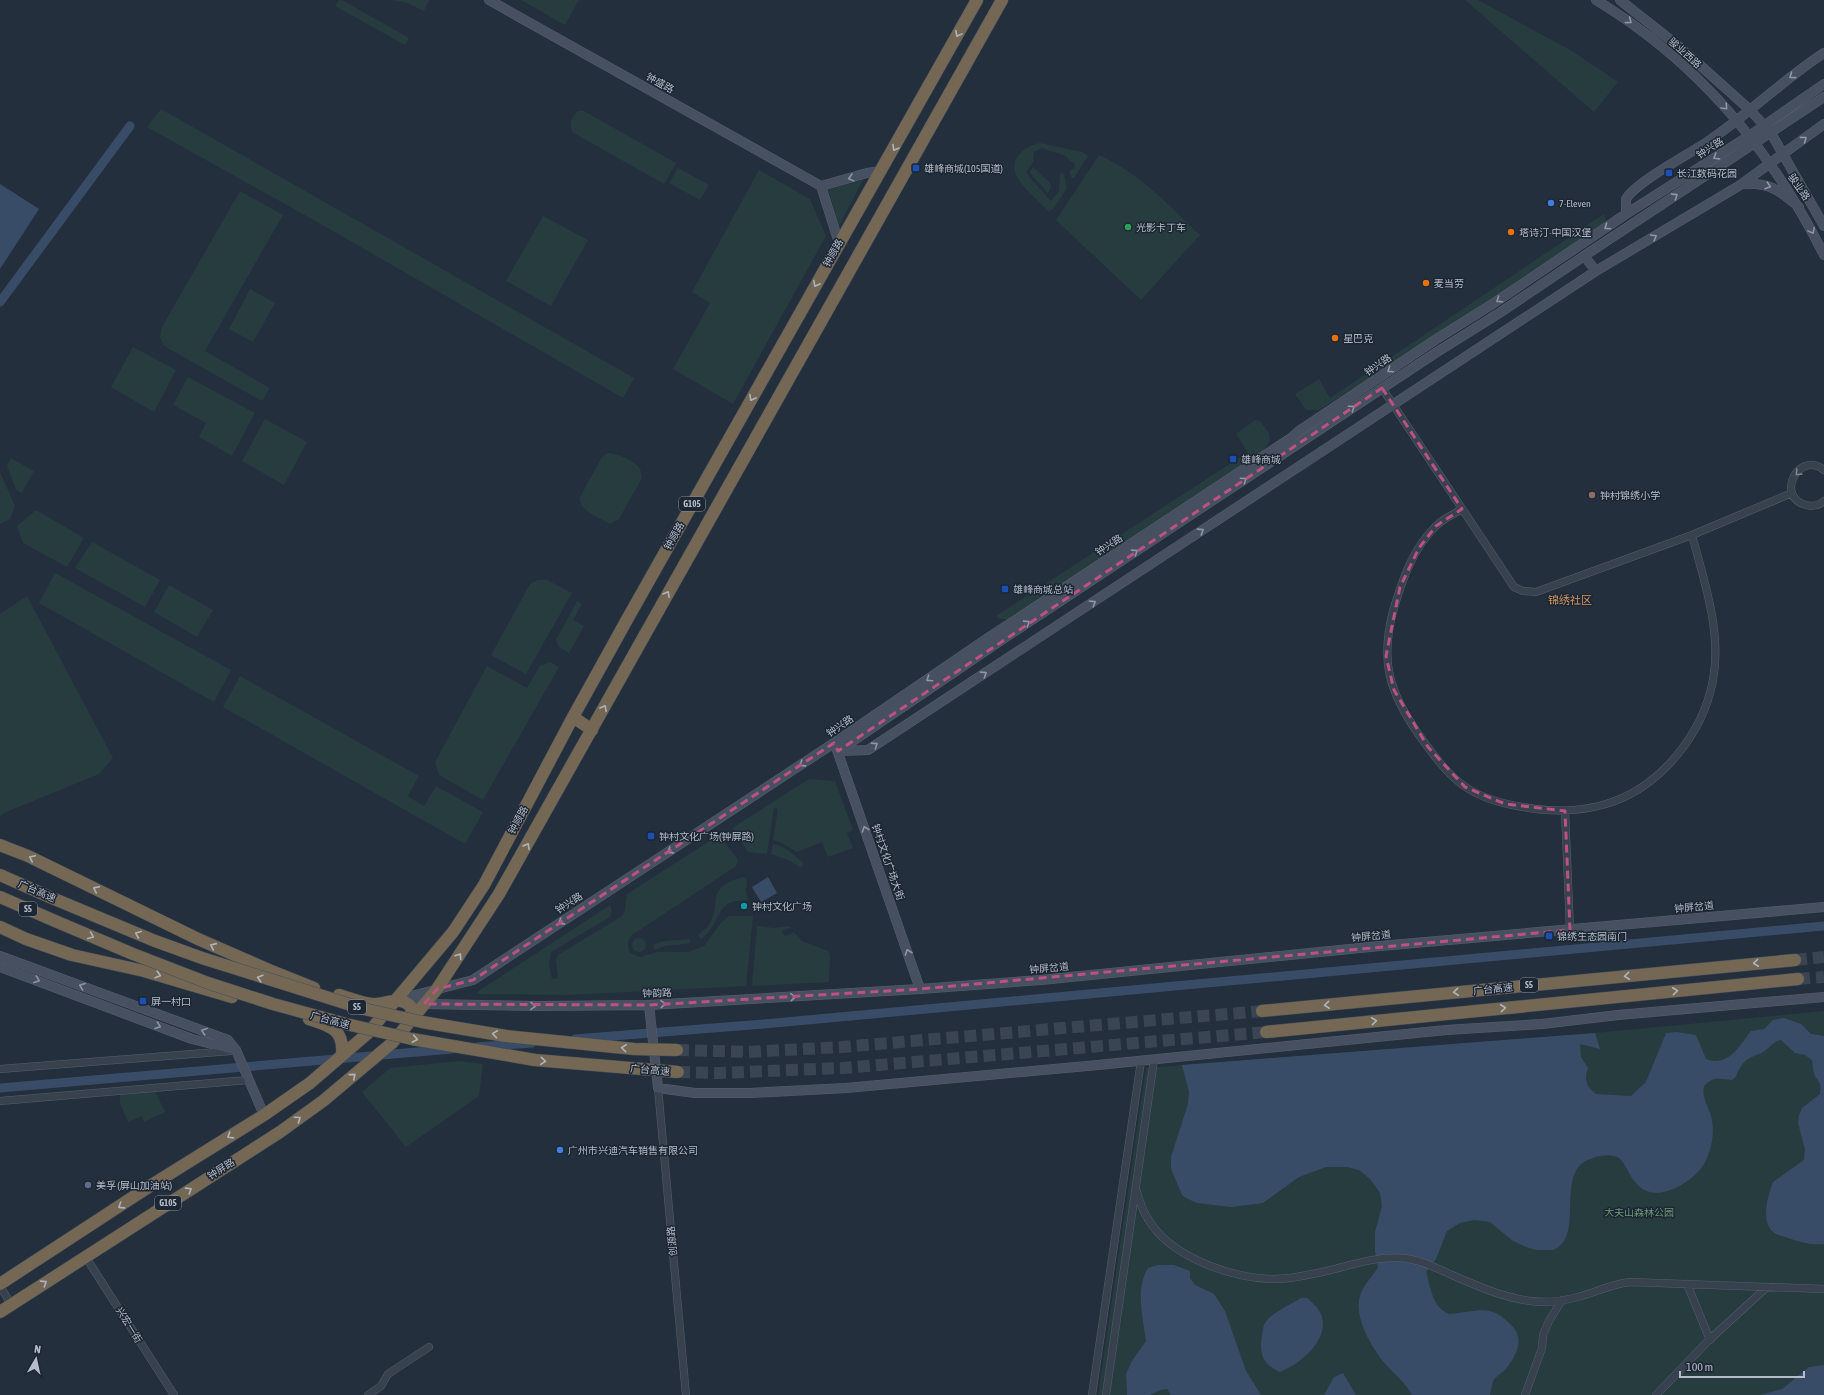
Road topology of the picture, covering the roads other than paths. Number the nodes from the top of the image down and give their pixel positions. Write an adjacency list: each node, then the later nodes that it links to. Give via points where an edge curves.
1 (489, 0): 20 (main road, 钟盛路)
2 (977, 0): 18 (highway, 钟顺路 / G105, one-way to 18)
3 (1002, 0): 36 (highway, 钟顺路 / G105, one-way to 3)
4 (1596, 0): 10 (main road, 骏业西路, one-way to 10, via 1622,16 1668,52 1706,86)
5 (1620, 0): 9 (main road, 骏业西路, via 1682,49)
6 (1824, 53): 9 (main road, one-way to 9, via 1788,78)
7 (1824, 84): 12 (main road, 钟兴路)
8 (1824, 97): 13 (main road, 钟兴路)
9 (1750, 110): 10 (main road); 12 (main road, 骏业西路)
10 (1737, 120): 14 (main road, 骏业西路); 22 (main road, via 1630,193 1626,199)
11 (1824, 124): 16 (main road, one-way to 11)
12 (1764, 126): 13 (main road, 骏业西路); 14 (main road, 钟兴路)
13 (1771, 133): 15 (main road, 钟兴路); 16 (main road, 骏业路)
14 (1749, 136): 15 (main road, 骏业路); 22 (main road, 钟兴路, one-way to 22)
15 (1755, 144): 17 (main road, 骏业路); 26 (main road, 钟兴路, one-way to 15)
16 (1783, 154): 17 (main road); 23 (main road, 骏业路)
17 (1769, 164): 19 (main road); 21 (main road, 骏业路)
18 (881, 171): 20 (main road, one-way to 20); 24 (highway, 钟顺路 / G105)
19 (1742, 184): 21 (main road, one-way to 21, via 1773,187); 27 (main road, one-way to 19)
20 (821, 186): 24 (main road)
21 (1799, 207): 25 (main road, 骏业路, one-way to 25)
22 (1626, 214): 37 (main road, 钟兴路, one-way to 37, via 982,642)
23 (1824, 226)
24 (839, 242): 35 (highway, 钟顺路 / G105, one-way to 35)
25 (1824, 255)
26 (1584, 256): 27 (main road); 28 (main road, 钟兴路)
27 (1596, 272): 29 (main road)
28 (1382, 388): 29 (street); 37 (main road, 钟兴路, one-way to 28)
29 (1393, 405): 33 (street); 37 (main road, one-way to 29, via 868,750)
30 (1824, 470): 31 (street, one-way to 31, via 1816,466 1798,470 1791,481)
31 (1792, 493): 32 (street, via 1796,499 1808,506 1815,506); 34 (street)
32 (1824, 501)
33 (1462, 508): 34 (street, via 1514,587 1523,591 1536,592); 38 (street, via 1436,526 1406,569 1387,639 1388,675 1402,708 1428,748 1465,787 1505,804)
34 (1692, 535): 38 (street, via 1710,608 1715,644 1714,680 1700,720 1683,749 1645,784 1607,804)
35 (573, 717): 36 (highway); 52 (highway, 钟顺路 / G105, via 484,885 453,932)
36 (592, 730): 49 (highway, 钟顺路 / G105, one-way to 36, via 499,894)
37 (836, 747): 49 (main road, 钟兴路, one-way to 49, via 473,980); 50 (main road, 钟村文化广场大街, one-way to 37)
38 (1565, 811): 44 (street)
39 (0, 845): 52 (highway, one-way to 39, via 371,1004 296,981 198,939)
40 (0, 875): 59 (highway, 广台高速 / S5, one-way to 40, bridge, via 634,1049 506,1036 364,1009 251,975 155,941)
41 (0, 897): 64 (highway, 广台高速 / S5, one-way to 64, bridge, via 173,970 273,1004 346,1024 412,1039 535,1060)
42 (1824, 907): 44 (main road, 钟屏岔道)
43 (0, 927): 60 (highway, one-way to 60, via 72,955 144,970 323,1024 337,1032 343,1045)
44 (1570, 930): 50 (main road, 钟屏岔道)
45 (0, 956): 58 (main road, one-way to 45, via 228,1040)
46 (1795, 960): 55 (highway, 广台高速 / S5, one-way to 55)
47 (0, 967): 58 (main road, one-way to 58, via 192,1038)
48 (1798, 979): 57 (highway, 广台高速 / S5, one-way to 48)
49 (437, 989): 52 (main road, 钟兴路); 53 (highway, 钟顺路 / G105)
50 (920, 989): 54 (main road, 钟韵路, one-way to 50)
51 (1824, 997): 61 (main road, via 1542,1024 1446,1030)
52 (395, 1000): 53 (main road, 钟韵路); 56 (highway, via 408,1004); 60 (highway, G105, via 368,1033)
53 (424, 1004): 54 (main road, 钟韵路, one-way to 54); 56 (highway, 钟屏路 / G105)
54 (649, 1005): 66 (main road)
55 (1262, 1011)
56 (412, 1018): 70 (highway, 钟屏路 / G105, one-way to 56, via 280,1132 323,1101 392,1043)
57 (1266, 1032)
58 (236, 1050): 63 (street); 65 (main road)
59 (677, 1050)
60 (342, 1054): 68 (highway, G105, via 310,1083)
61 (1154, 1060): 62 (main road); 69 (street)
62 (1141, 1061): 66 (main road, via 846,1088 750,1093 703,1093); 83 (street)
63 (0, 1069)
64 (678, 1072)
65 (247, 1076): 67 (street); 68 (main road)
66 (658, 1088): 82 (street, 创源路)
67 (0, 1101)
68 (264, 1116): 72 (highway, G105, one-way to 72, via 150,1186)
69 (1136, 1189): 75 (street, via 1148,1220 1159,1233 1190,1256 1224,1271 1261,1278 1283,1278 1313,1274 1372,1260 1401,1258 1426,1264 1484,1289 1517,1298 1531,1301); 84 (street)
70 (85, 1256): 76 (highway, 钟屏路 / G105, one-way to 70); 80 (street, 兴宏一街)
71 (1688, 1284): 73 (street); 75 (street, via 1616,1283); 78 (street)
72 (0, 1285): 76 (street)
73 (1768, 1287): 74 (street); 78 (street)
74 (1824, 1289)
75 (1562, 1300): 85 (street, via 1543,1335 1542,1348)
76 (11, 1304): 77 (highway, 钟屏路 / G105)
77 (0, 1312)
78 (1710, 1340): 86 (street)
79 (429, 1347): 81 (street, via 388,1374 381,1386)
80 (174, 1395)
81 (368, 1395)
82 (686, 1395)
83 (1092, 1395)
84 (1106, 1395)
85 (1525, 1395)
86 (1656, 1395)

